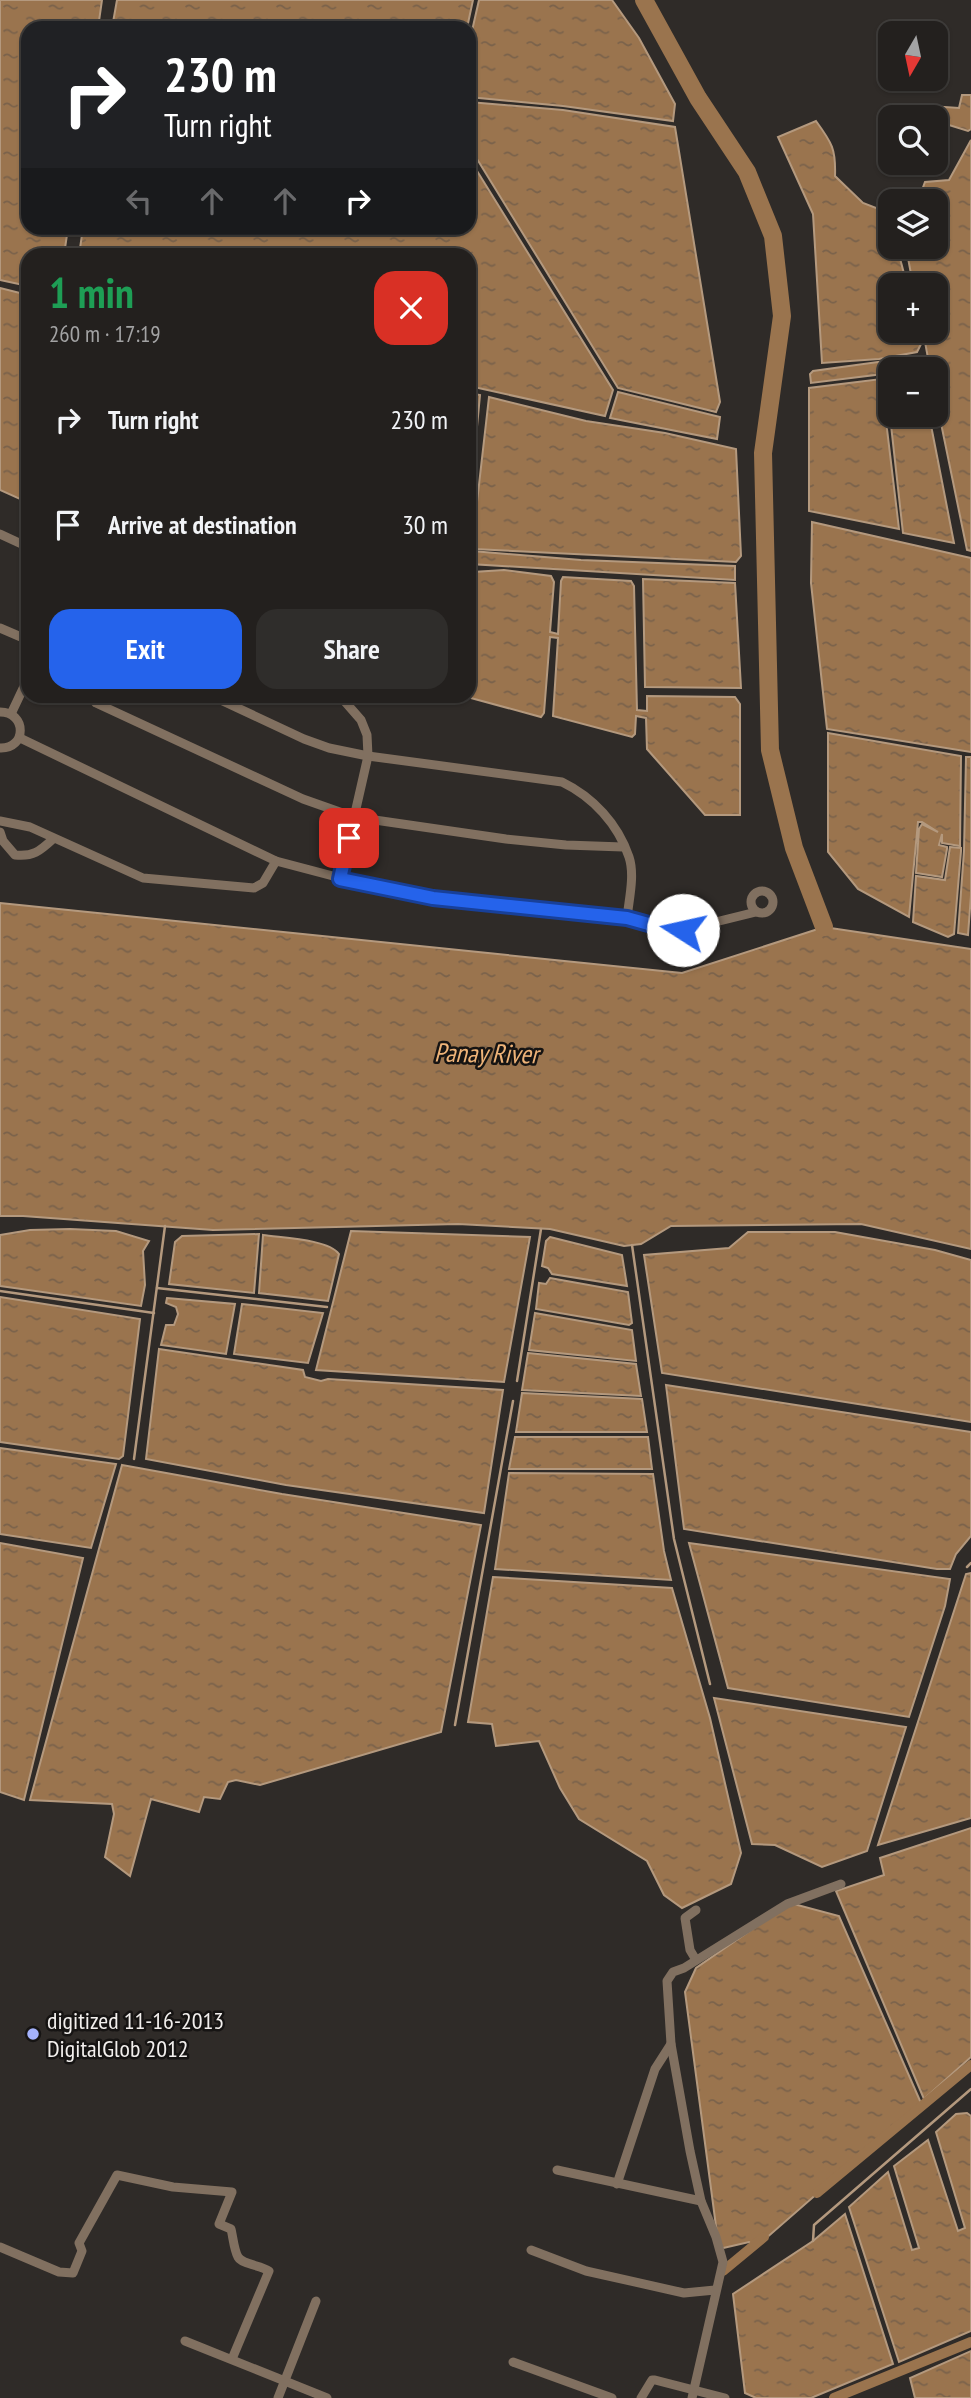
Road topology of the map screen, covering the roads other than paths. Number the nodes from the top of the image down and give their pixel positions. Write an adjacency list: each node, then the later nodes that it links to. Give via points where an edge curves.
1 (0, 534): 2 (street)
2 (21, 544)
3 (0, 628): 4 (street)
4 (21, 637)
5 (21, 693): 10 (street)
6 (96, 703): 14 (street, via 303,799)
7 (227, 703): 13 (street, via 304,739)
8 (346, 703): 13 (street, via 367,734)
9 (0, 712): 10 (street)
10 (11, 714): 11 (street, via 19,722)
11 (20, 738): 12 (street, via 12,747); 19 (street)
12 (0, 748)
13 (368, 756): 14 (street); 18 (street, via 562,782 592,801 621,836)
14 (354, 817): 18 (street, via 506,839); 20 (street)
15 (0, 821): 17 (street, via 30,827)
16 (0, 832): 17 (street, via 15,855 37,853)
17 (53, 839): 19 (street, via 128,873 173,881 254,888 263,883)
18 (623, 847): 22 (street, via 631,880)
19 (276, 861): 20 (street)
20 (340, 879): 22 (street, via 433,898)
21 (756, 912): 22 (street, via 683,930)
22 (627, 918)
23 (841, 1884): 25 (street, via 787,1904)
24 (696, 1910): 25 (street, via 685,1918)
25 (696, 1960): 26 (street, via 667,1980)
26 (671, 2044): 28 (street, via 655,2069); 29 (street)
27 (556, 2170): 28 (street)
28 (617, 2184): 29 (street)
29 (701, 2201): 32 (street, via 723,2262)
30 (0, 2247): 35 (street, via 59,2272 73,2273 82,2251 79,2243 117,2175 232,2193 219,2224 231,2229 242,2261 269,2272)
31 (531, 2250): 32 (street, via 586,2271 684,2293)
32 (715, 2290): 38 (street)
33 (316, 2301): 37 (street)
34 (185, 2341): 35 (street)
35 (232, 2359): 37 (street)
36 (513, 2362): 41 (street)
37 (284, 2380): 39 (street); 40 (street)
38 (694, 2394): 42 (street, via 655,2379); 43 (street)
39 (278, 2398)
40 (327, 2398)
41 (612, 2398)
42 (642, 2398)
43 (725, 2398)

